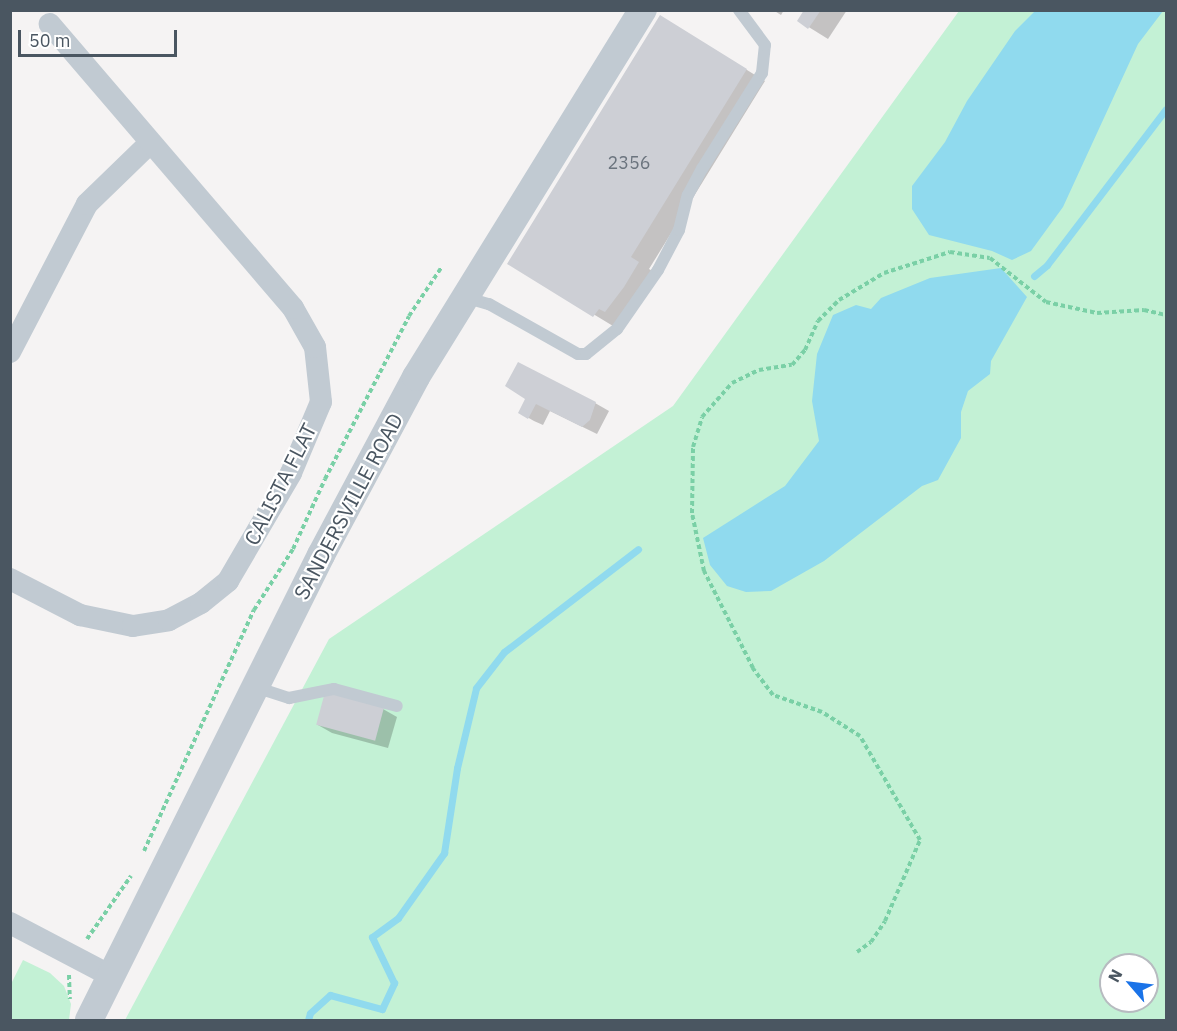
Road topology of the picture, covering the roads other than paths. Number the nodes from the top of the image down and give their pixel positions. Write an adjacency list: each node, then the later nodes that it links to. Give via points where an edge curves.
1 (643, 10): 5 (street, SANDERSVILLE ROAD)
2 (739, 10): 5 (lane, via 765,45 762,73 693,186 680,230 658,270 617,329 586,354 578,354 489,304)
3 (50, 24): 4 (street, CALISTA FLAT)
4 (150, 143): 6 (street, via 87,204); 7 (street, CALISTA FLAT, via 293,308 315,347 321,402 291,473 228,581 201,603 169,620 133,627 80,615)
5 (463, 296): 8 (street, SANDERSVILLE ROAD, via 416,377)
6 (10, 352)
7 (10, 579)
8 (255, 687): 9 (lane, via 289,698 334,689); 11 (street, SANDERSVILLE ROAD)
9 (397, 706)
10 (10, 923): 11 (street)
11 (111, 976): 12 (street, SANDERSVILLE ROAD)
12 (78, 1014)

